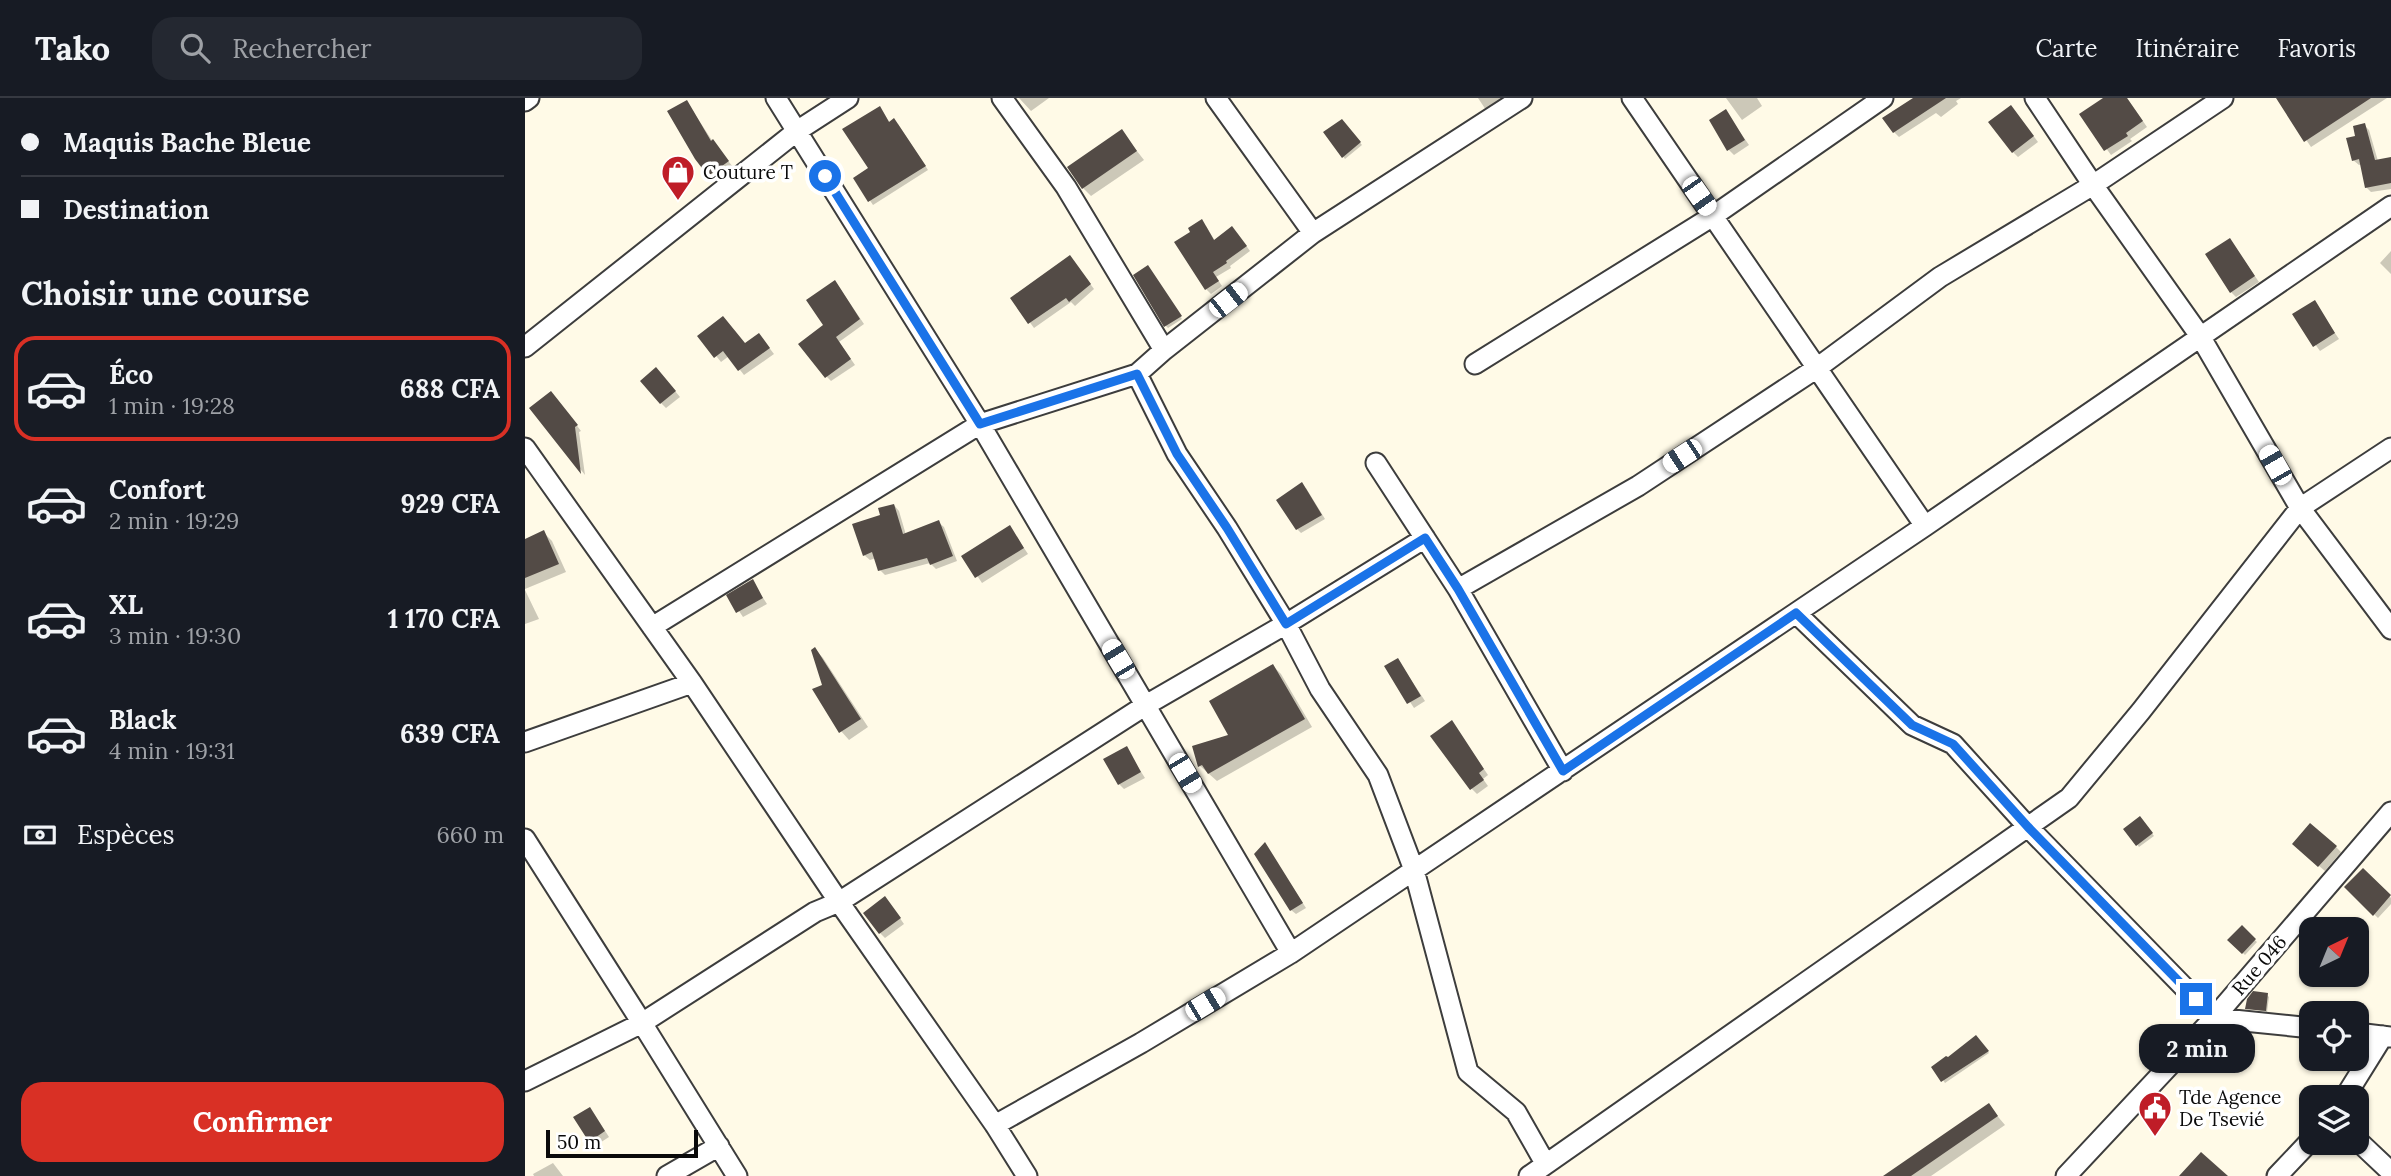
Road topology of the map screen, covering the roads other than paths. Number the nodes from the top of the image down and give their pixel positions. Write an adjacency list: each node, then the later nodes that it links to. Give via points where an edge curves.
1 (529, 98): 11 (street)
2 (776, 98): 12 (street)
3 (848, 98): 12 (street)
4 (1002, 98): 19 (street, via 1066,187)
5 (1216, 98): 16 (street)
6 (1522, 98): 16 (street)
7 (1632, 98): 15 (street)
8 (1883, 98): 15 (street)
9 (2035, 98): 13 (street)
10 (2223, 98): 13 (street)
11 (525, 101)
12 (797, 131): 18 (street); 23 (street)
13 (2093, 185): 17 (street); 21 (street, via 1940,277)
14 (2391, 206): 17 (street)
15 (1713, 216): 20 (street); 21 (street)
16 (1313, 233): 19 (street)
17 (2200, 336): 27 (street); 28 (street)
18 (525, 347)
19 (1164, 350): 22 (street)
20 (1475, 364)
21 (1817, 368): 28 (street); 30 (street, via 1638,486)
22 (1137, 374): 23 (street); 32 (street, via 1177,454)
23 (980, 424): 33 (street); 36 (street)
24 (525, 448): 33 (street)
25 (2391, 448): 27 (street)
26 (1376, 463): 29 (street)
27 (2300, 508): 34 (street); 40 (street, via 2069,798)
28 (1925, 526): 31 (street)
29 (1425, 538): 30 (street); 32 (street)
30 (1458, 589): 38 (street)
31 (1796, 613): 38 (street); 40 (street, via 1912,725 1953,744)
32 (1286, 624): 36 (street); 42 (street, via 1320,689 1378,775)
33 (652, 627): 35 (street)
34 (2391, 629)
35 (692, 683): 37 (street); 43 (street)
36 (1146, 705): 43 (street); 44 (street)
37 (525, 742)
38 (1563, 771): 42 (street)
39 (2391, 812): 45 (street, Rue 046 / Rue 046)
40 (2028, 827): 45 (street); 56 (street)
41 (525, 839): 46 (street)
42 (1414, 870): 44 (street); 56 (street, via 1468,1072 1516,1112)
43 (839, 902): 46 (street, via 815,912); 52 (street)
44 (1291, 953): 52 (street)
45 (2214, 1018): 47 (street); 62 (street, Rue 046 / Rue 046)
46 (642, 1023): 50 (street); 53 (street)
47 (2299, 1027)
48 (2369, 1034): 49 (street)
49 (2387, 1036): 51 (street)
50 (525, 1081)
51 (2352, 1085)
52 (995, 1125): 60 (street)
53 (719, 1146): 58 (street); 59 (street)
54 (2369, 1151): 57 (street)
55 (2299, 1153): 63 (street)
56 (1545, 1163): 61 (street)
57 (2391, 1172)
58 (667, 1176)
59 (737, 1176)
60 (1027, 1176)
61 (1529, 1176)
62 (2066, 1176)
63 (2277, 1176)

